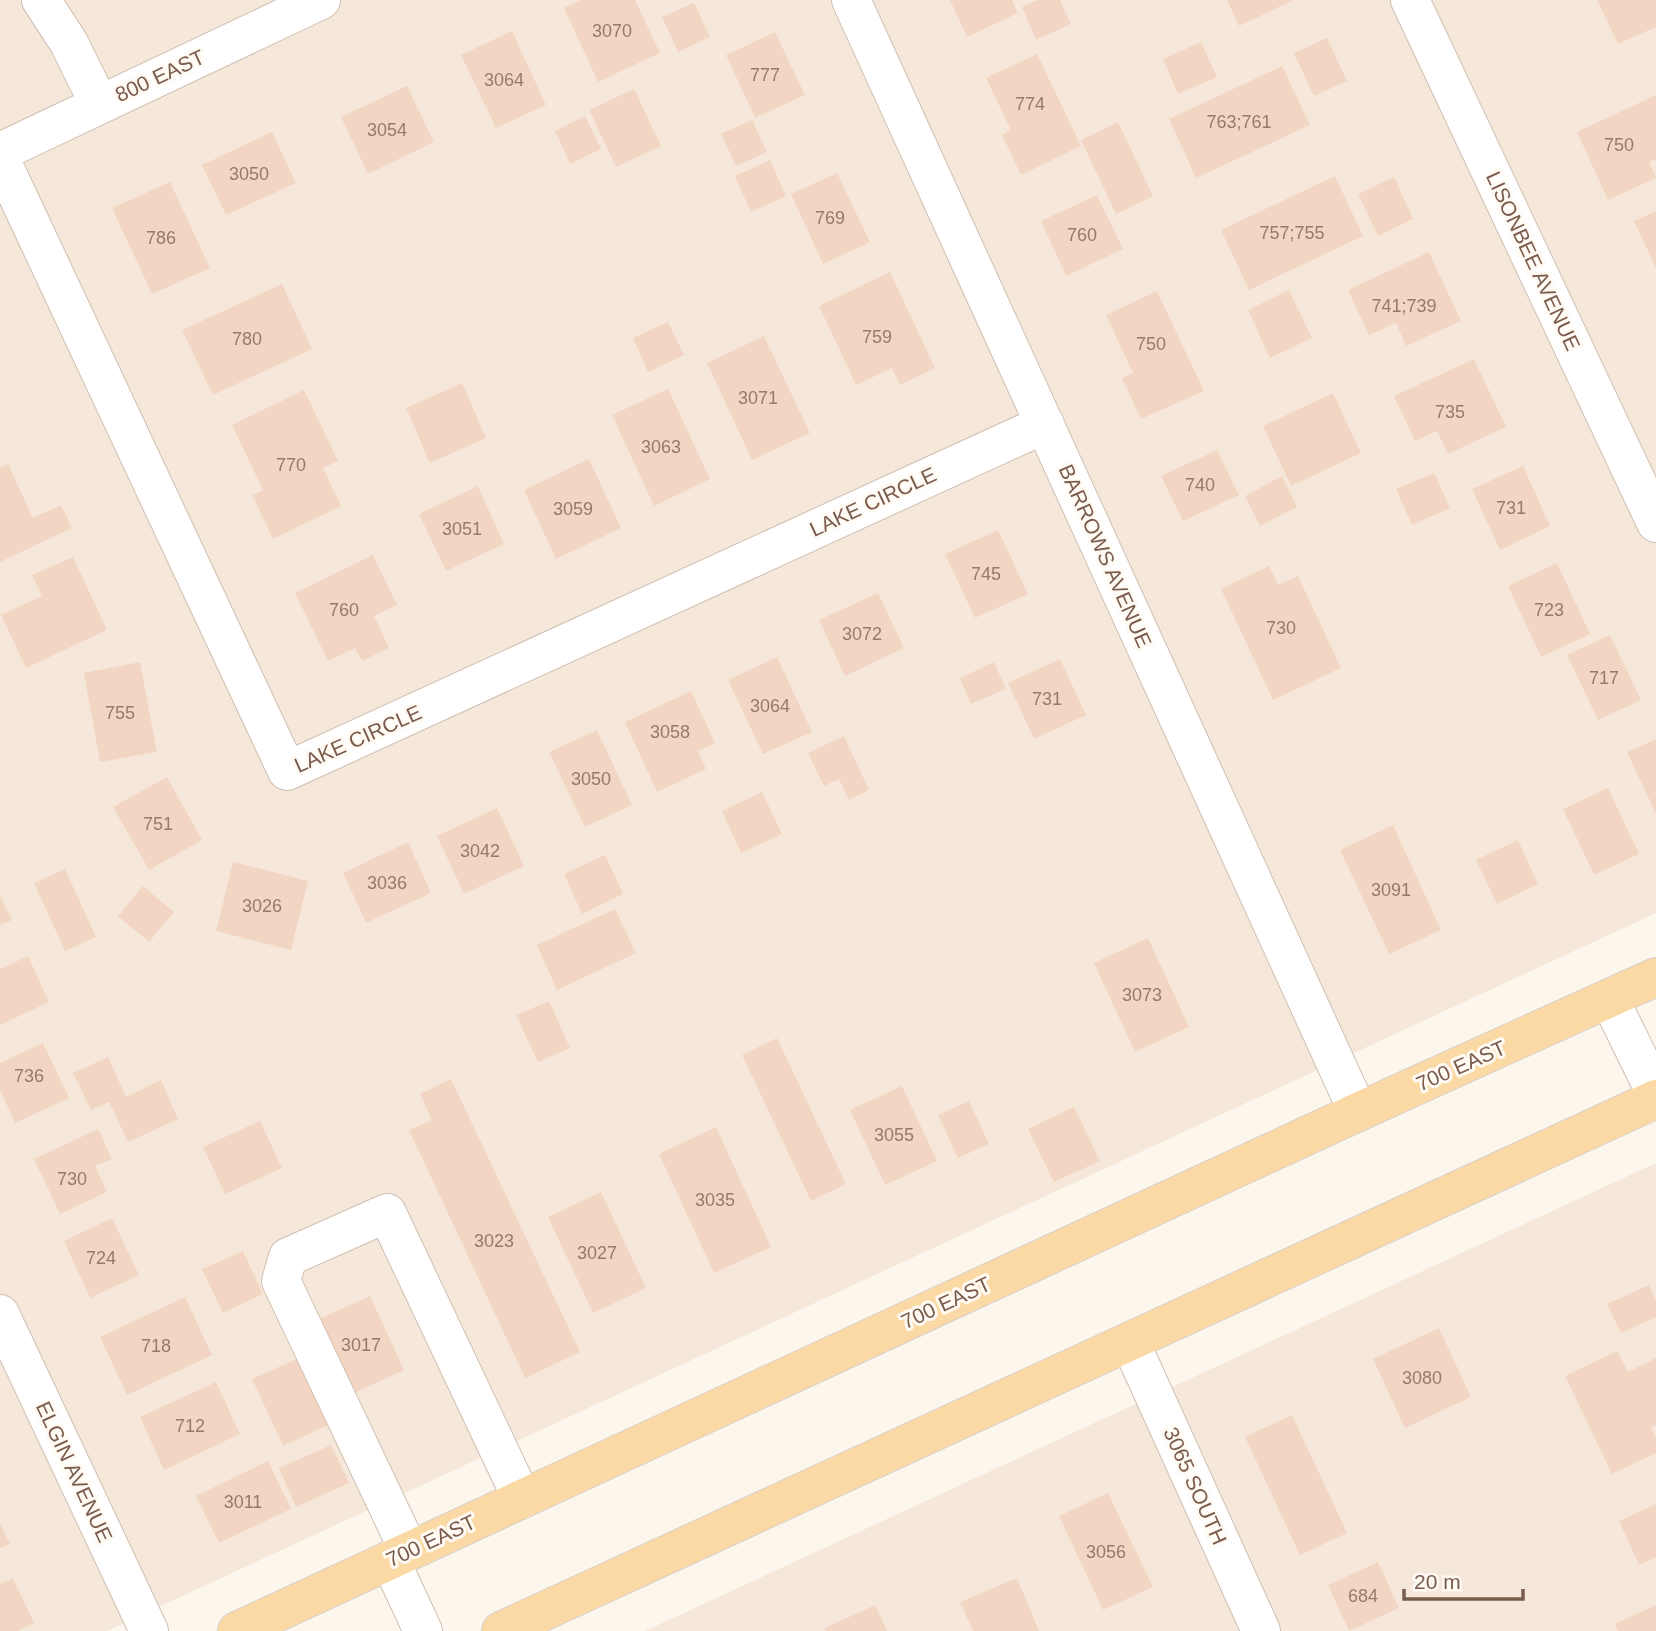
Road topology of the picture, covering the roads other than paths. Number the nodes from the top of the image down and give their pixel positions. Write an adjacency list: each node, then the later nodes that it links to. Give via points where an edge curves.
1 (41, 0): 5 (street, via 69,43)
2 (321, 0): 5 (street, 800 EAST)
3 (851, 0): 8 (street, BARROWS AVENUE)
4 (1410, 0): 9 (street, LISONBEE AVENUE)
5 (99, 104): 6 (street, 800 EAST)
6 (0, 152)
7 (0, 158): 8 (street, LAKE CIRCLE, via 287,771)
8 (1045, 424): 13 (street, BARROWS AVENUE)
9 (1656, 523)
10 (1656, 977): 11 (main road, 700 EAST)
11 (1611, 999): 12 (street); 13 (main road, 700 EAST)
12 (1656, 1097): 15 (main road)
13 (1358, 1112): 16 (main road, 700 EAST)
14 (0, 1314): 18 (street, ELGIN AVENUE)
15 (1130, 1342): 21 (main road); 22 (street, 3065 SOUTH)
16 (522, 1499): 17 (main road, 700 EAST); 17 (street, via 387,1213 288,1258 281,1281)
17 (400, 1556): 19 (main road, 700 EAST); 20 (street)
18 (149, 1631)
19 (237, 1631)
20 (423, 1631)
21 (501, 1631)
22 (1261, 1631)

